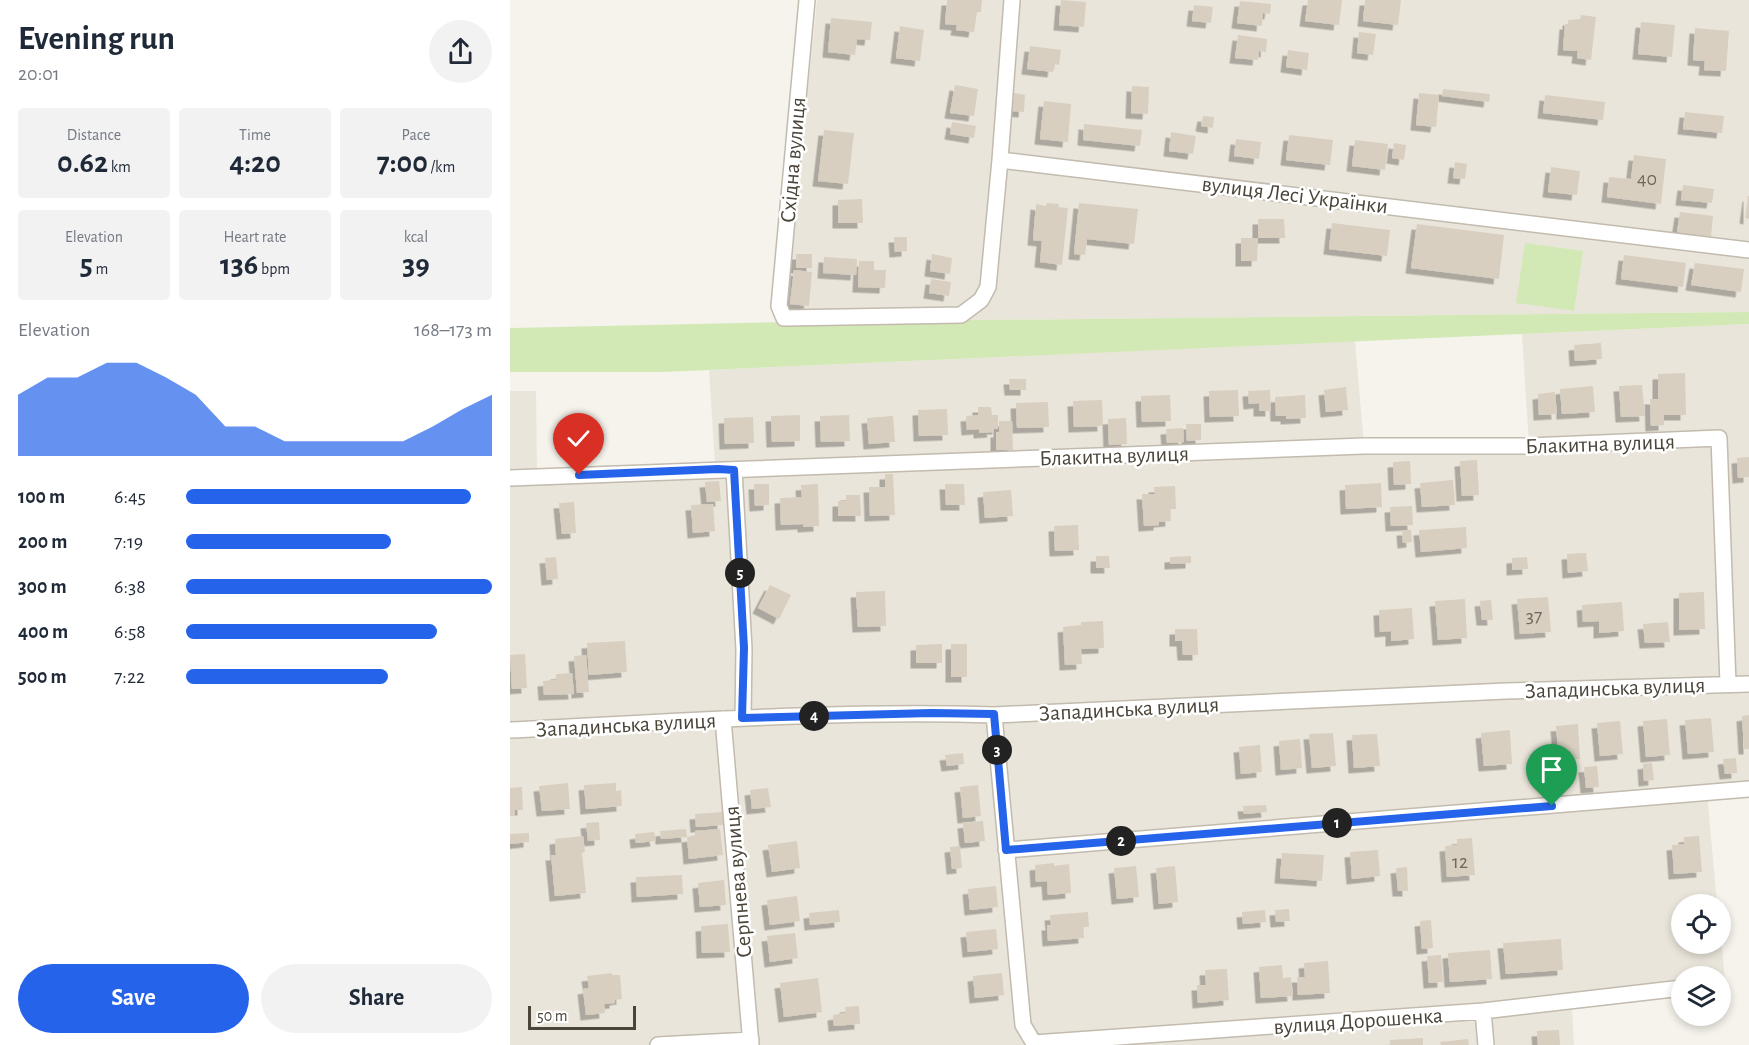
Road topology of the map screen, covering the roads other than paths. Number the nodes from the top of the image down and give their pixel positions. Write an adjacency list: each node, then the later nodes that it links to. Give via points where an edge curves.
1 (807, 0): 3 (street, Східна вулиця, via 779,306 784,318 961,315 981,300 988,287)
2 (1012, 0): 3 (street)
3 (1000, 160): 4 (street, вулиця Лесі Українки)
4 (1749, 250)
5 (734, 470): 6 (street, Блакитна вулиця); 7 (street, Блакитна вулиця, via 1364,446 1529,446 1719,438); 10 (street, via 744,648)
6 (510, 478)
7 (1728, 684): 8 (street, Западинська вулиця); 9 (street, Западинська вулиця)
8 (1749, 684)
9 (994, 714): 10 (street, Западинська вулиця); 14 (street)
10 (742, 718): 11 (street, Западинська вулиця)
11 (723, 719): 12 (street, Западинська вулиця); 17 (street, Серпнева вулиця)
12 (510, 730)
13 (1749, 789): 14 (street)
14 (1006, 850): 18 (street, via 1023,1025)
15 (1671, 989): 16 (street, вулиця Дорошенка)
16 (1483, 1011): 18 (street, вулиця Дорошенка); 20 (street)
17 (751, 1043): 19 (street)
18 (1034, 1044)
19 (658, 1045)
20 (1486, 1045)

